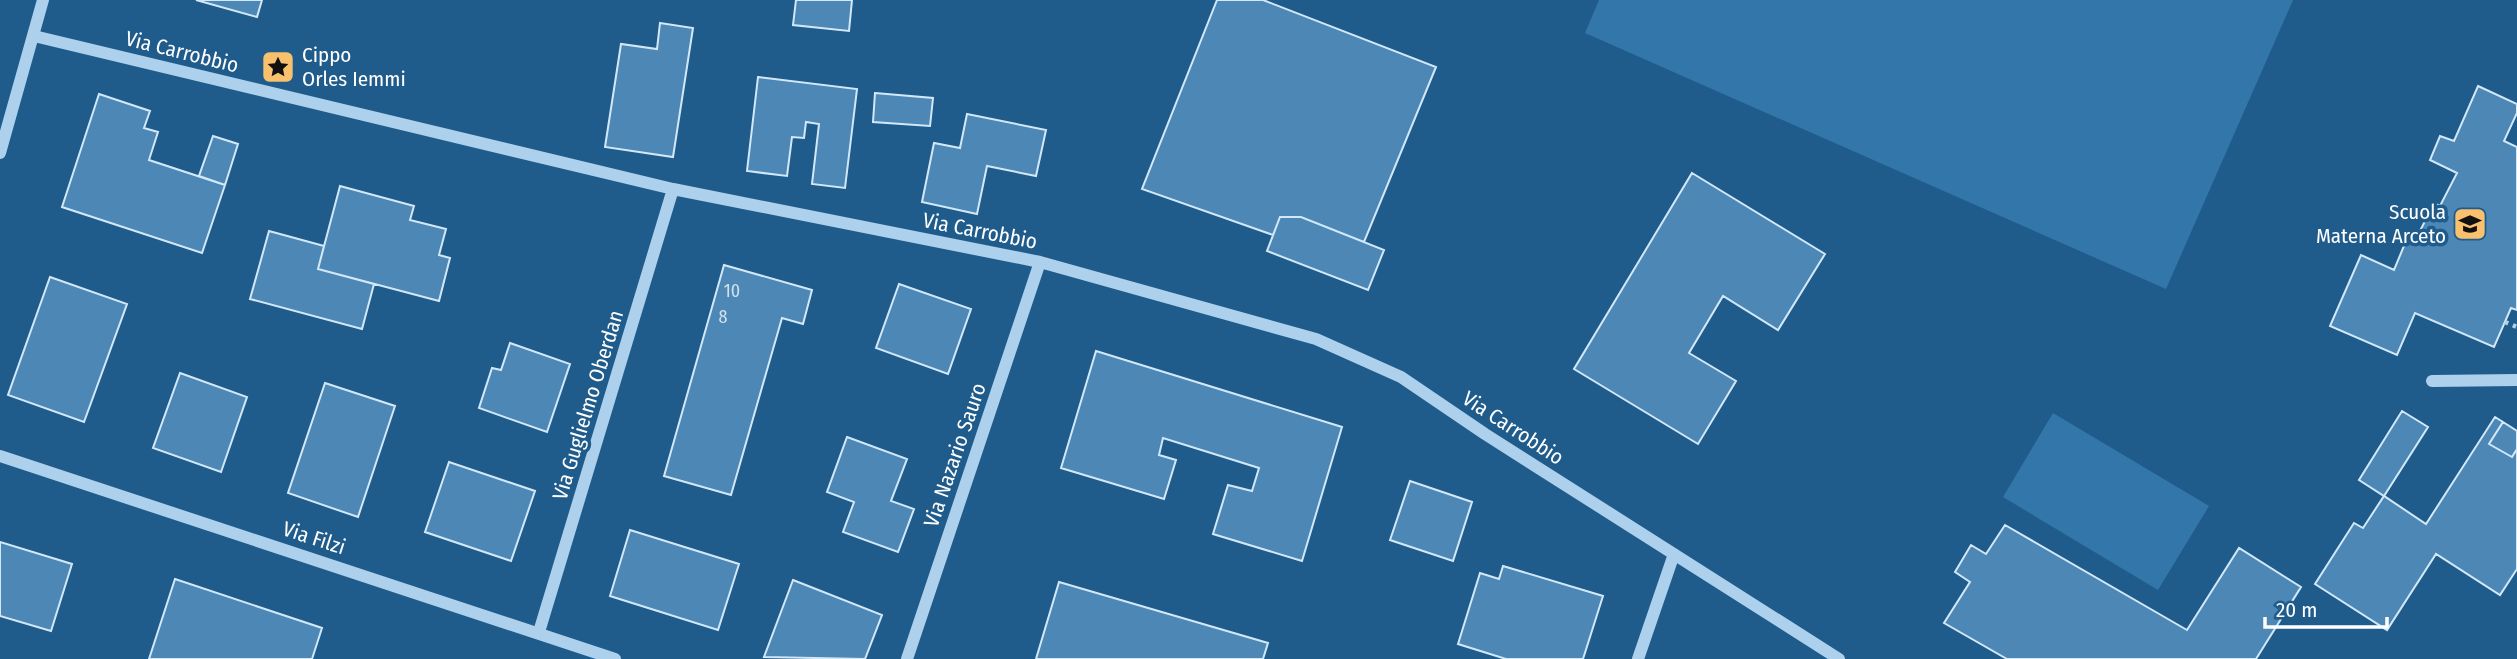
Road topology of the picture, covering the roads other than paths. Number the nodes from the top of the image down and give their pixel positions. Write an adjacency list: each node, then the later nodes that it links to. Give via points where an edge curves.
1 (43, 0): 2 (street)
2 (34, 36): 3 (street); 4 (street, Via Carrobbio)
3 (0, 153)
4 (673, 190): 5 (street, Via Carrobbio); 10 (street, Via Guglielmo Oberdan)
5 (1040, 262): 9 (street, Via Carrobbio, via 1316,339 1401,377); 12 (street, Via Nazario Sauro)
6 (2517, 380): 7 (street)
7 (2432, 381)
8 (0, 456): 10 (street, Via Filzi)
9 (1674, 554): 13 (street); 14 (street, Via Carrobbio)
10 (539, 632): 11 (street, Via Filzi)
11 (615, 659)
12 (907, 659)
13 (1638, 659)
14 (1839, 659)

